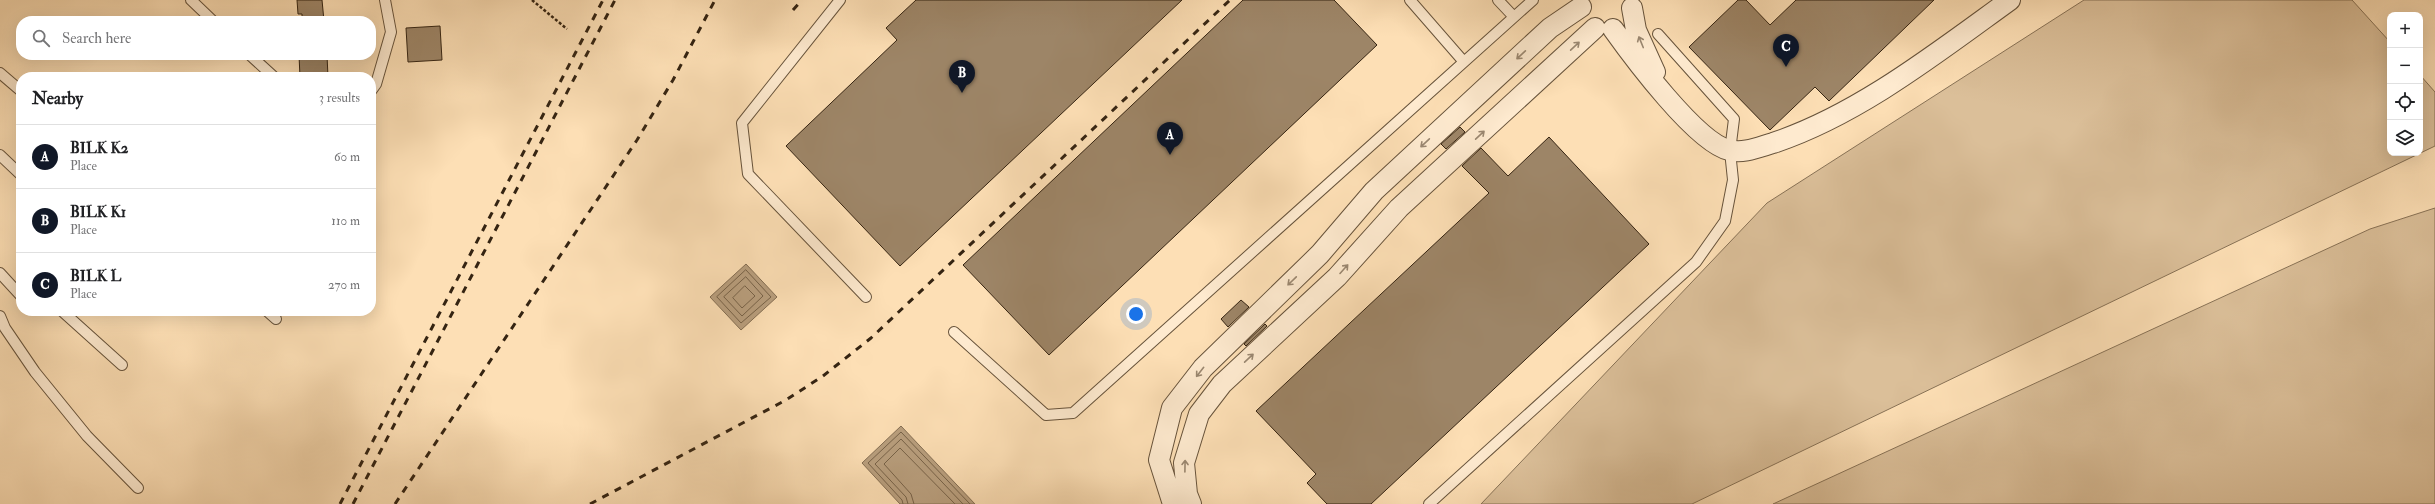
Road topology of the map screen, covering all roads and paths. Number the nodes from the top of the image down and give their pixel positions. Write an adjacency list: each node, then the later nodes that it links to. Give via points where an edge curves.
1 (191, 0): 11 (lane)
2 (385, 0): 20 (lane, via 391,32)
3 (532, 0): 14 (path)
4 (840, 0): 28 (lane, via 742,123 748,174)
5 (1410, 0): 17 (lane)
6 (1498, 0): 12 (lane)
7 (1533, 0): 12 (lane)
8 (2010, 0): 23 (street, via 1898,80 1799,134 1752,150)
9 (1581, 4): 13 (street, via 1588,23); 36 (street, one-way to 36, via 1550,28 1374,191 1320,254 1203,368 1172,408 1159,460)
10 (1632, 4): 13 (street, via 1626,21); 22 (street, one-way to 10, via 1636,30)
11 (209, 16)
12 (1514, 17): 17 (lane)
13 (1604, 28): 22 (street); 37 (street, one-way to 13, via 1187,494 1184,463 1199,414 1222,384 1337,277 1399,208)
14 (567, 29)
15 (1658, 34): 23 (lane, via 1734,119)
16 (255, 60): 18 (lane)
17 (1464, 62): 33 (lane, via 1073,413 1046,415)
18 (269, 72)
19 (0, 73): 21 (lane)
20 (376, 84)
21 (16, 87)
22 (1671, 102): 23 (street, via 1693,126 1720,147)
23 (1730, 151): 38 (lane, via 1733,180 1725,221 1696,262)
24 (0, 156): 25 (lane)
25 (16, 170)
26 (0, 273): 27 (lane)
27 (16, 291)
28 (866, 297)
29 (0, 316): 35 (lane, via 5,328 35,372 87,436)
30 (68, 316): 34 (lane)
31 (273, 316): 32 (lane)
32 (276, 319)
33 (954, 332)
34 (122, 365)
35 (138, 488)
36 (1172, 504)
37 (1191, 504)
38 (1429, 504)

